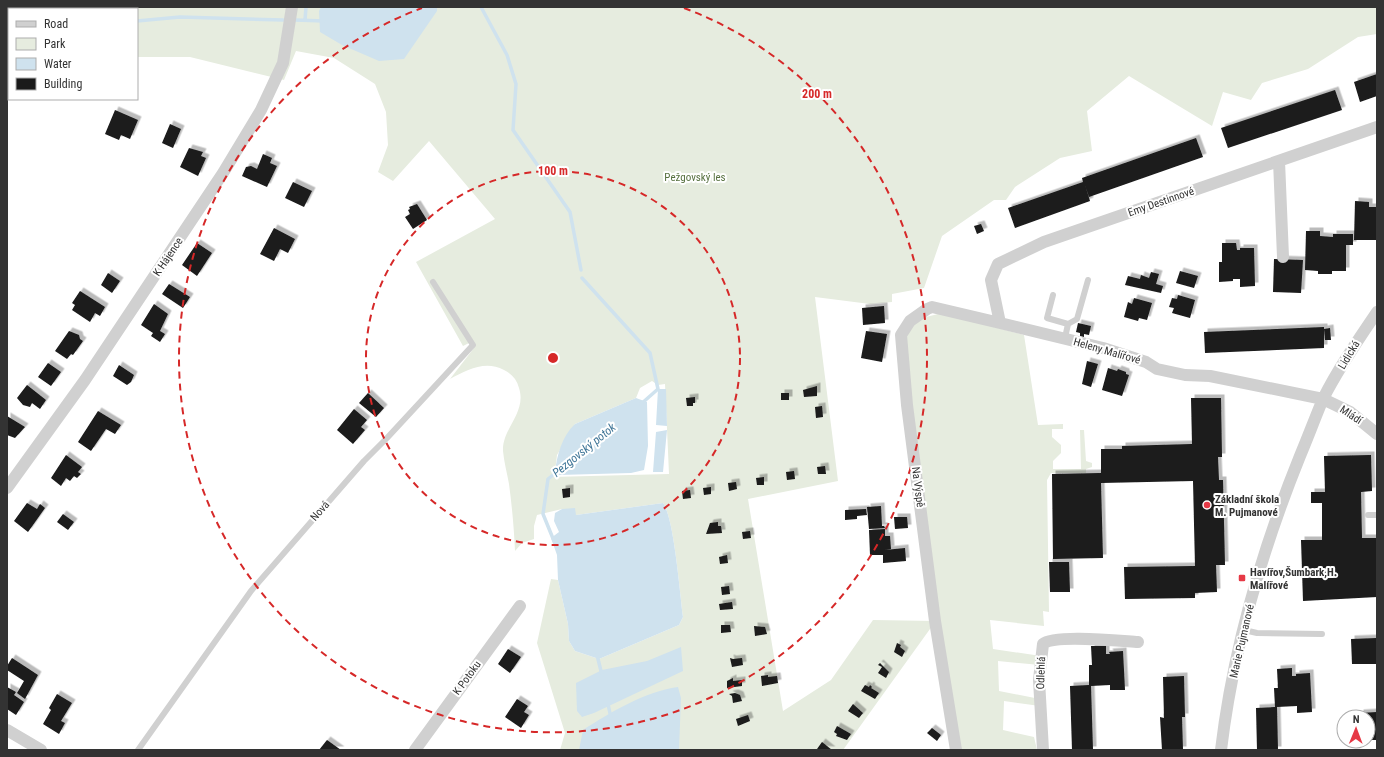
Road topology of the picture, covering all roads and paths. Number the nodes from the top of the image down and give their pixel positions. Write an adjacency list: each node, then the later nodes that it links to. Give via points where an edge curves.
1 (292, 7): 14 (street, K Hájence, via 283,63 261,110 223,173 85,380)
2 (1377, 127): 3 (street, Emy Destinnové)
3 (1279, 161): 4 (street); 9 (street, Emy Destinnové, via 1044,242 998,264 991,280)
4 (1283, 257)
5 (1088, 280): 10 (lane, via 1077,319)
6 (433, 282): 23 (lane, Nová, via 472,345 364,461 251,591)
7 (1053, 295): 10 (lane, via 1047,318)
8 (1377, 312): 12 (street, Lidická, via 1352,348)
9 (1000, 323): 11 (street, Heleny Malířové); 25 (street, Na Výspě, via 932,307 910,321 901,335 907,405 938,642)
10 (1068, 324): 11 (lane)
11 (1065, 338): 12 (street, Heleny Malířové, via 1146,362 1157,369 1185,375 1210,376)
12 (1323, 399): 13 (street, Mládí, via 1350,412); 18 (street, Marie Pujmanové, via 1266,548)
13 (1377, 434)
14 (7, 488)
15 (1377, 514): 16 (lane)
16 (1368, 515)
17 (520, 606): 24 (street, K Potoku)
18 (1244, 630): 19 (lane, via 1256,633); 27 (street, Marie Pujmanové, via 1227,701)
19 (1322, 634)
20 (1138, 642): 26 (street, Odlehlá, via 1079,639 1047,640 1043,644 1039,680)
21 (7, 730): 22 (street)
22 (42, 750)
23 (138, 750)
24 (414, 750)
25 (956, 750)
26 (1043, 750)
27 (1221, 750)

